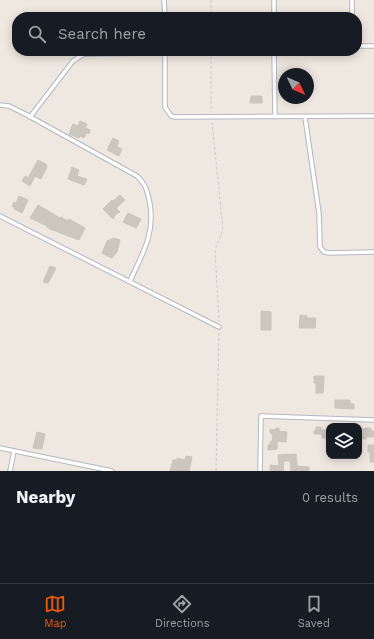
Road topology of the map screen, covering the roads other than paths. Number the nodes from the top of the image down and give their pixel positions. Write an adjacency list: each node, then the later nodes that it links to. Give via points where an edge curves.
1 (164, 0): 4 (street)
2 (274, 0): 5 (street)
3 (352, 0): 6 (street)
4 (165, 12)
5 (274, 12)
6 (352, 12)
7 (362, 46): 8 (street)
8 (374, 46)
9 (81, 56): 14 (street, via 73,61)
10 (165, 56): 15 (street, via 165,107 175,117)
11 (274, 56): 15 (street)
12 (0, 104): 14 (street)
13 (374, 116): 16 (street)
14 (30, 117): 19 (street, via 137,176 144,183 152,217 149,240)
15 (275, 117): 16 (street)
16 (305, 117): 18 (street, via 319,213 320,247 329,253)
17 (0, 216): 19 (street)
18 (374, 252)
19 (130, 281): 20 (street)
20 (219, 327)
21 (374, 420): 27 (street, via 261,416)
22 (0, 448): 23 (street)
23 (14, 451): 24 (street); 25 (street)
24 (106, 470): 26 (street)
25 (10, 471)
26 (112, 471)
27 (260, 471)

